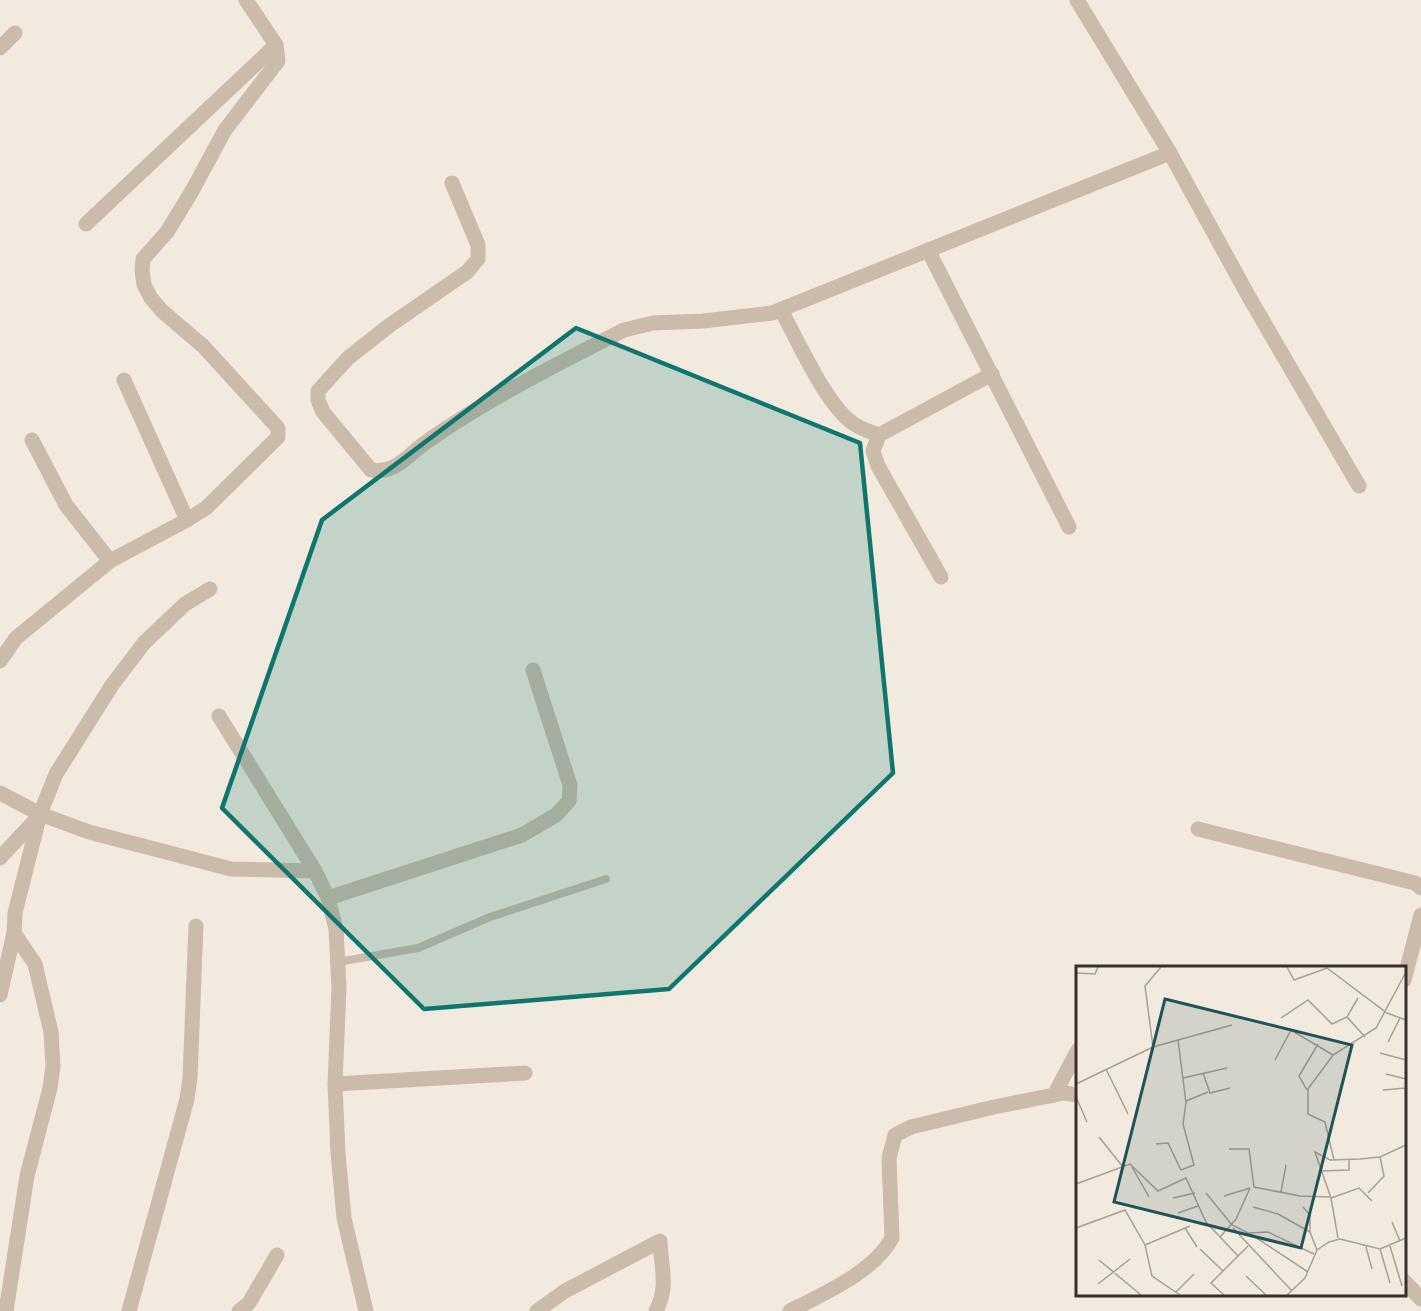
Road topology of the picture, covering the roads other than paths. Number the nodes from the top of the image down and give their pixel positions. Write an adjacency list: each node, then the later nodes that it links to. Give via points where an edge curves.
1 (246, 0): 4 (street)
2 (1083, 1): 6 (street)
3 (15, 33): 5 (street)
4 (276, 45): 8 (street); 16 (street, via 278,61 225,130 167,232 143,259 144,285 151,298 203,346 278,428 278,437 206,508)
5 (0, 48)
6 (1170, 153): 9 (street); 15 (street)
7 (452, 183): 10 (street, via 478,245 478,259 467,272 348,358 318,391 323,412 371,470 383,472 394,468 465,415 624,330 639,325)
8 (86, 224)
9 (928, 250): 10 (street); 11 (street)
10 (781, 310): 13 (street, via 841,413 854,424)
11 (992, 374): 13 (street); 17 (street)
12 (124, 380): 16 (street)
13 (879, 435): 19 (street, via 873,451 878,466)
14 (32, 440): 18 (street, via 66,505)
15 (1359, 486)
16 (187, 520): 18 (street)
17 (1070, 527)
18 (110, 561): 21 (street, via 16,638)
19 (941, 577)
20 (210, 589): 25 (street, via 185,604 152,635 118,677 56,774)
21 (0, 661)
22 (533, 670): 31 (street, via 570,785 569,801 548,821 522,835)
23 (219, 716): 28 (street)
24 (0, 793): 25 (street)
25 (40, 814): 27 (street); 28 (street, via 89,832 231,869); 34 (street, via 15,913)
26 (1198, 829): 30 (street, via 1414,883)
27 (0, 858)
28 (315, 871): 31 (street)
29 (606, 879): 35 (lane, via 490,917 418,948)
30 (1421, 888)
31 (328, 898): 35 (street, via 336,929)
32 (1421, 915): 36 (street)
33 (196, 926): 48 (street, via 189,1089)
34 (14, 933): 37 (street); 47 (street, via 35,964 51,1032 53,1066 27,1176)
35 (338, 962): 40 (street)
36 (1406, 973)
37 (0, 995)
38 (1076, 1052): 41 (street)
39 (525, 1073): 40 (street)
40 (335, 1084): 50 (street, via 344,1218)
41 (1054, 1095): 42 (street); 52 (street, via 910,1127 895,1135 890,1158 892,1238 887,1248 834,1288)
42 (1076, 1095)
43 (277, 1255): 49 (street, via 249,1303)
44 (1406, 1283): 45 (street)
45 (1421, 1299)
46 (540, 1310): 51 (street, via 565,1291 660,1241 664,1287)
47 (6, 1311)
48 (129, 1311)
49 (239, 1311)
50 (366, 1311)
51 (656, 1311)
52 (790, 1311)

